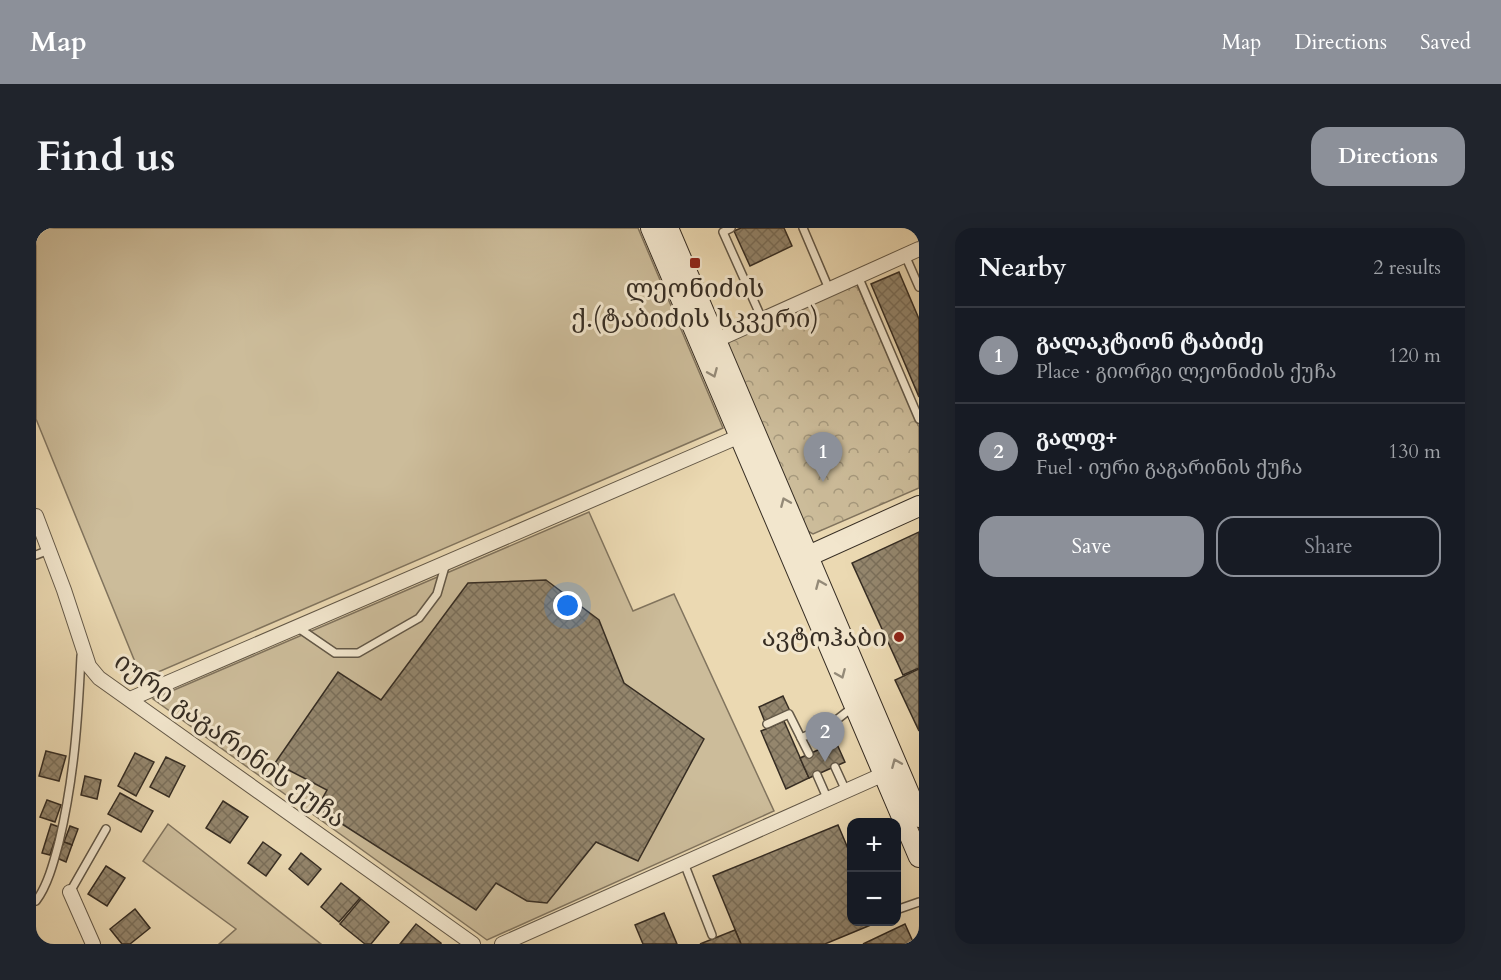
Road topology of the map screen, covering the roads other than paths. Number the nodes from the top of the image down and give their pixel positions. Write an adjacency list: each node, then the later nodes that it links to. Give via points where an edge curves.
1 (651, 228): 11 (main road)
2 (668, 228): 11 (main road)
3 (730, 228): 10 (lane, via 723,232)
4 (803, 228): 9 (lane)
5 (919, 249): 6 (street)
6 (905, 255): 7 (street); 8 (lane)
7 (858, 276): 9 (street); 12 (lane)
8 (919, 287)
9 (829, 289): 10 (street)
10 (762, 320): 11 (street)
11 (709, 343): 13 (main road, one-way to 13); 17 (main road, one-way to 11)
12 (919, 419)
13 (740, 436): 17 (main road); 18 (street)
14 (919, 507): 17 (main road)
15 (36, 516): 16 (street, იური გაგარინის ქუჩა)
16 (43, 553): 20 (street, იური გაგარინის ქუჩა)
17 (801, 559): 22 (main road, one-way to 22); 33 (main road, one-way to 17)
18 (446, 563): 19 (street); 19 (lane, via 437,594 419,618 358,653 334,653)
19 (297, 627): 21 (street)
20 (82, 644): 21 (street, იური გაგარინის ქუჩა, via 89,666 99,678); 38 (lane, via 78,730 68,804 54,859)
21 (130, 699): 43 (street, იური გაგარინის ქუჩა)
22 (855, 706): 24 (lane); 29 (main road)
23 (767, 724): 25 (lane, via 789,714)
24 (830, 725): 25 (lane); 26 (lane)
25 (801, 738): 27 (lane)
26 (826, 747)
27 (809, 754)
28 (835, 767): 31 (lane)
29 (884, 774): 31 (street); 35 (main road)
30 (817, 775): 32 (lane)
31 (846, 791): 32 (street)
32 (828, 800): 36 (street)
33 (919, 817)
34 (106, 829): 37 (lane)
35 (919, 857)
36 (684, 863): 41 (lane); 44 (street)
37 (70, 892): 42 (street)
38 (36, 902)
39 (919, 902): 40 (lane)
40 (901, 909)
41 (712, 934)
42 (93, 944)
43 (473, 944)
44 (502, 944)

